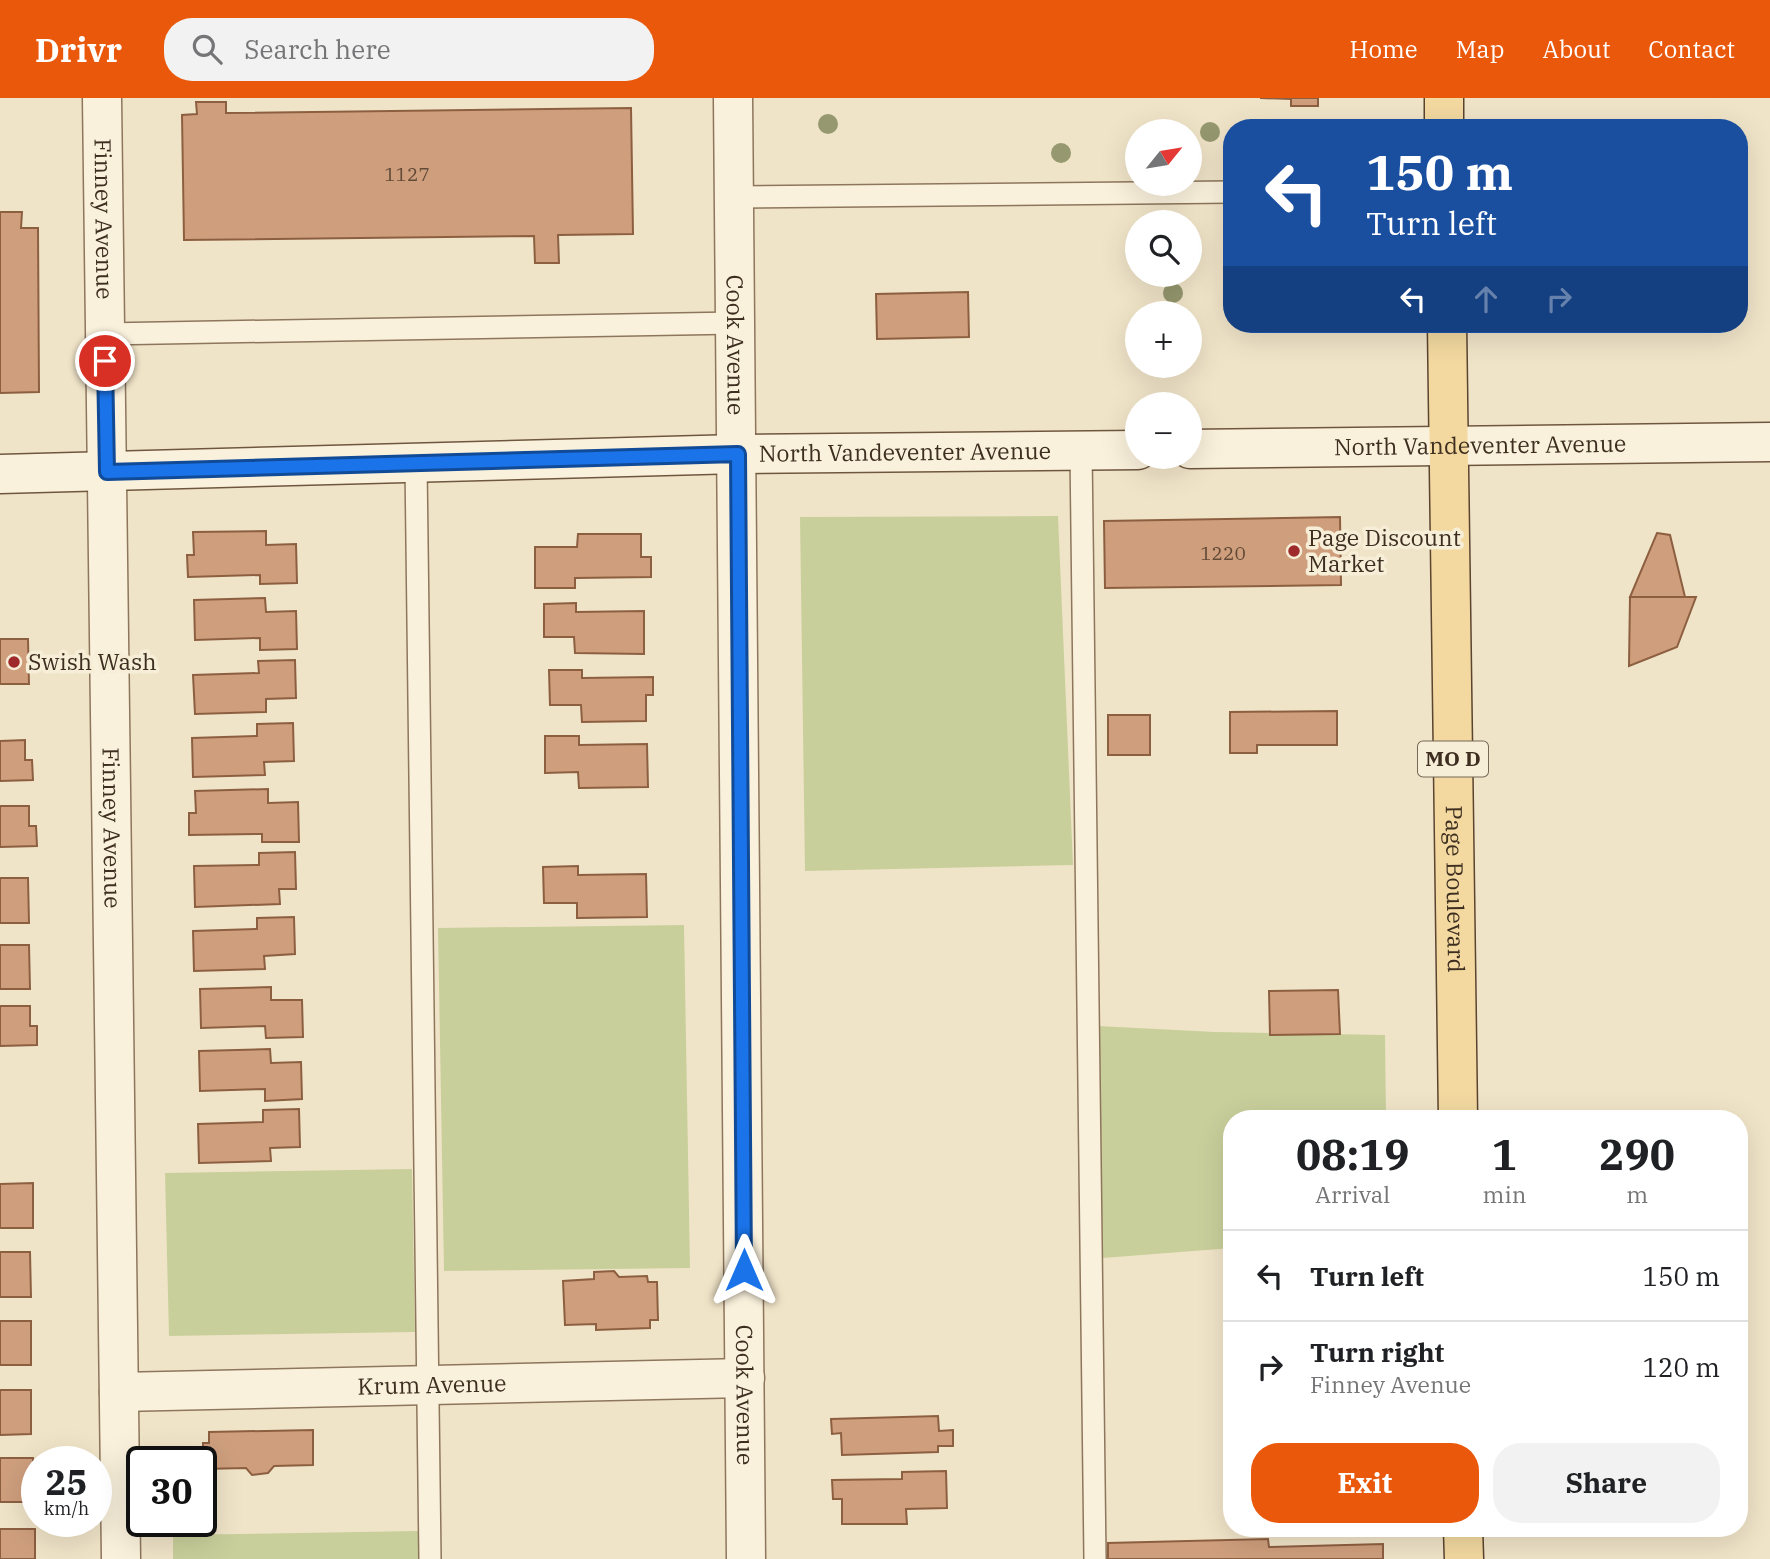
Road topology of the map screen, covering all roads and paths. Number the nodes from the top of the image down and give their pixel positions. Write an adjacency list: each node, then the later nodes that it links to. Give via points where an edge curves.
1 (102, 98): 9 (street, Finney Avenue)
2 (733, 98): 6 (street, Cook Avenue)
3 (1444, 98): 4 (main road)
4 (1444, 119)
5 (1223, 192): 6 (lane)
6 (734, 197): 7 (street, Cook Avenue)
7 (736, 323): 9 (lane); 15 (street, Cook Avenue)
8 (1447, 333): 11 (main road, Page Boulevard / MO D)
9 (105, 334): 17 (street, Finney Avenue)
10 (1770, 442): 11 (street, North Vandeventer Avenue)
11 (1448, 446): 12 (street, North Vandeventer Avenue); 19 (main road, Page Boulevard / MO D)
12 (1202, 449)
13 (1125, 450): 14 (street, North Vandeventer Avenue)
14 (1081, 451): 15 (street, North Vandeventer Avenue); 27 (lane)
15 (738, 454): 16 (street, North Vandeventer Avenue); 20 (street, Cook Avenue)
16 (416, 464): 17 (street, North Vandeventer Avenue); 21 (lane)
17 (107, 472): 18 (street, North Vandeventer Avenue); 22 (street, Finney Avenue)
18 (0, 474)
19 (1458, 1110)
20 (745, 1378): 21 (street, Krum Avenue); 26 (street, Cook Avenue)
21 (427, 1385): 22 (street, Krum Avenue); 25 (lane)
22 (118, 1392): 24 (street, Finney Avenue)
23 (1464, 1537): 28 (main road)
24 (121, 1559)
25 (430, 1559)
26 (746, 1559)
27 (1095, 1559)
28 (1464, 1559)

